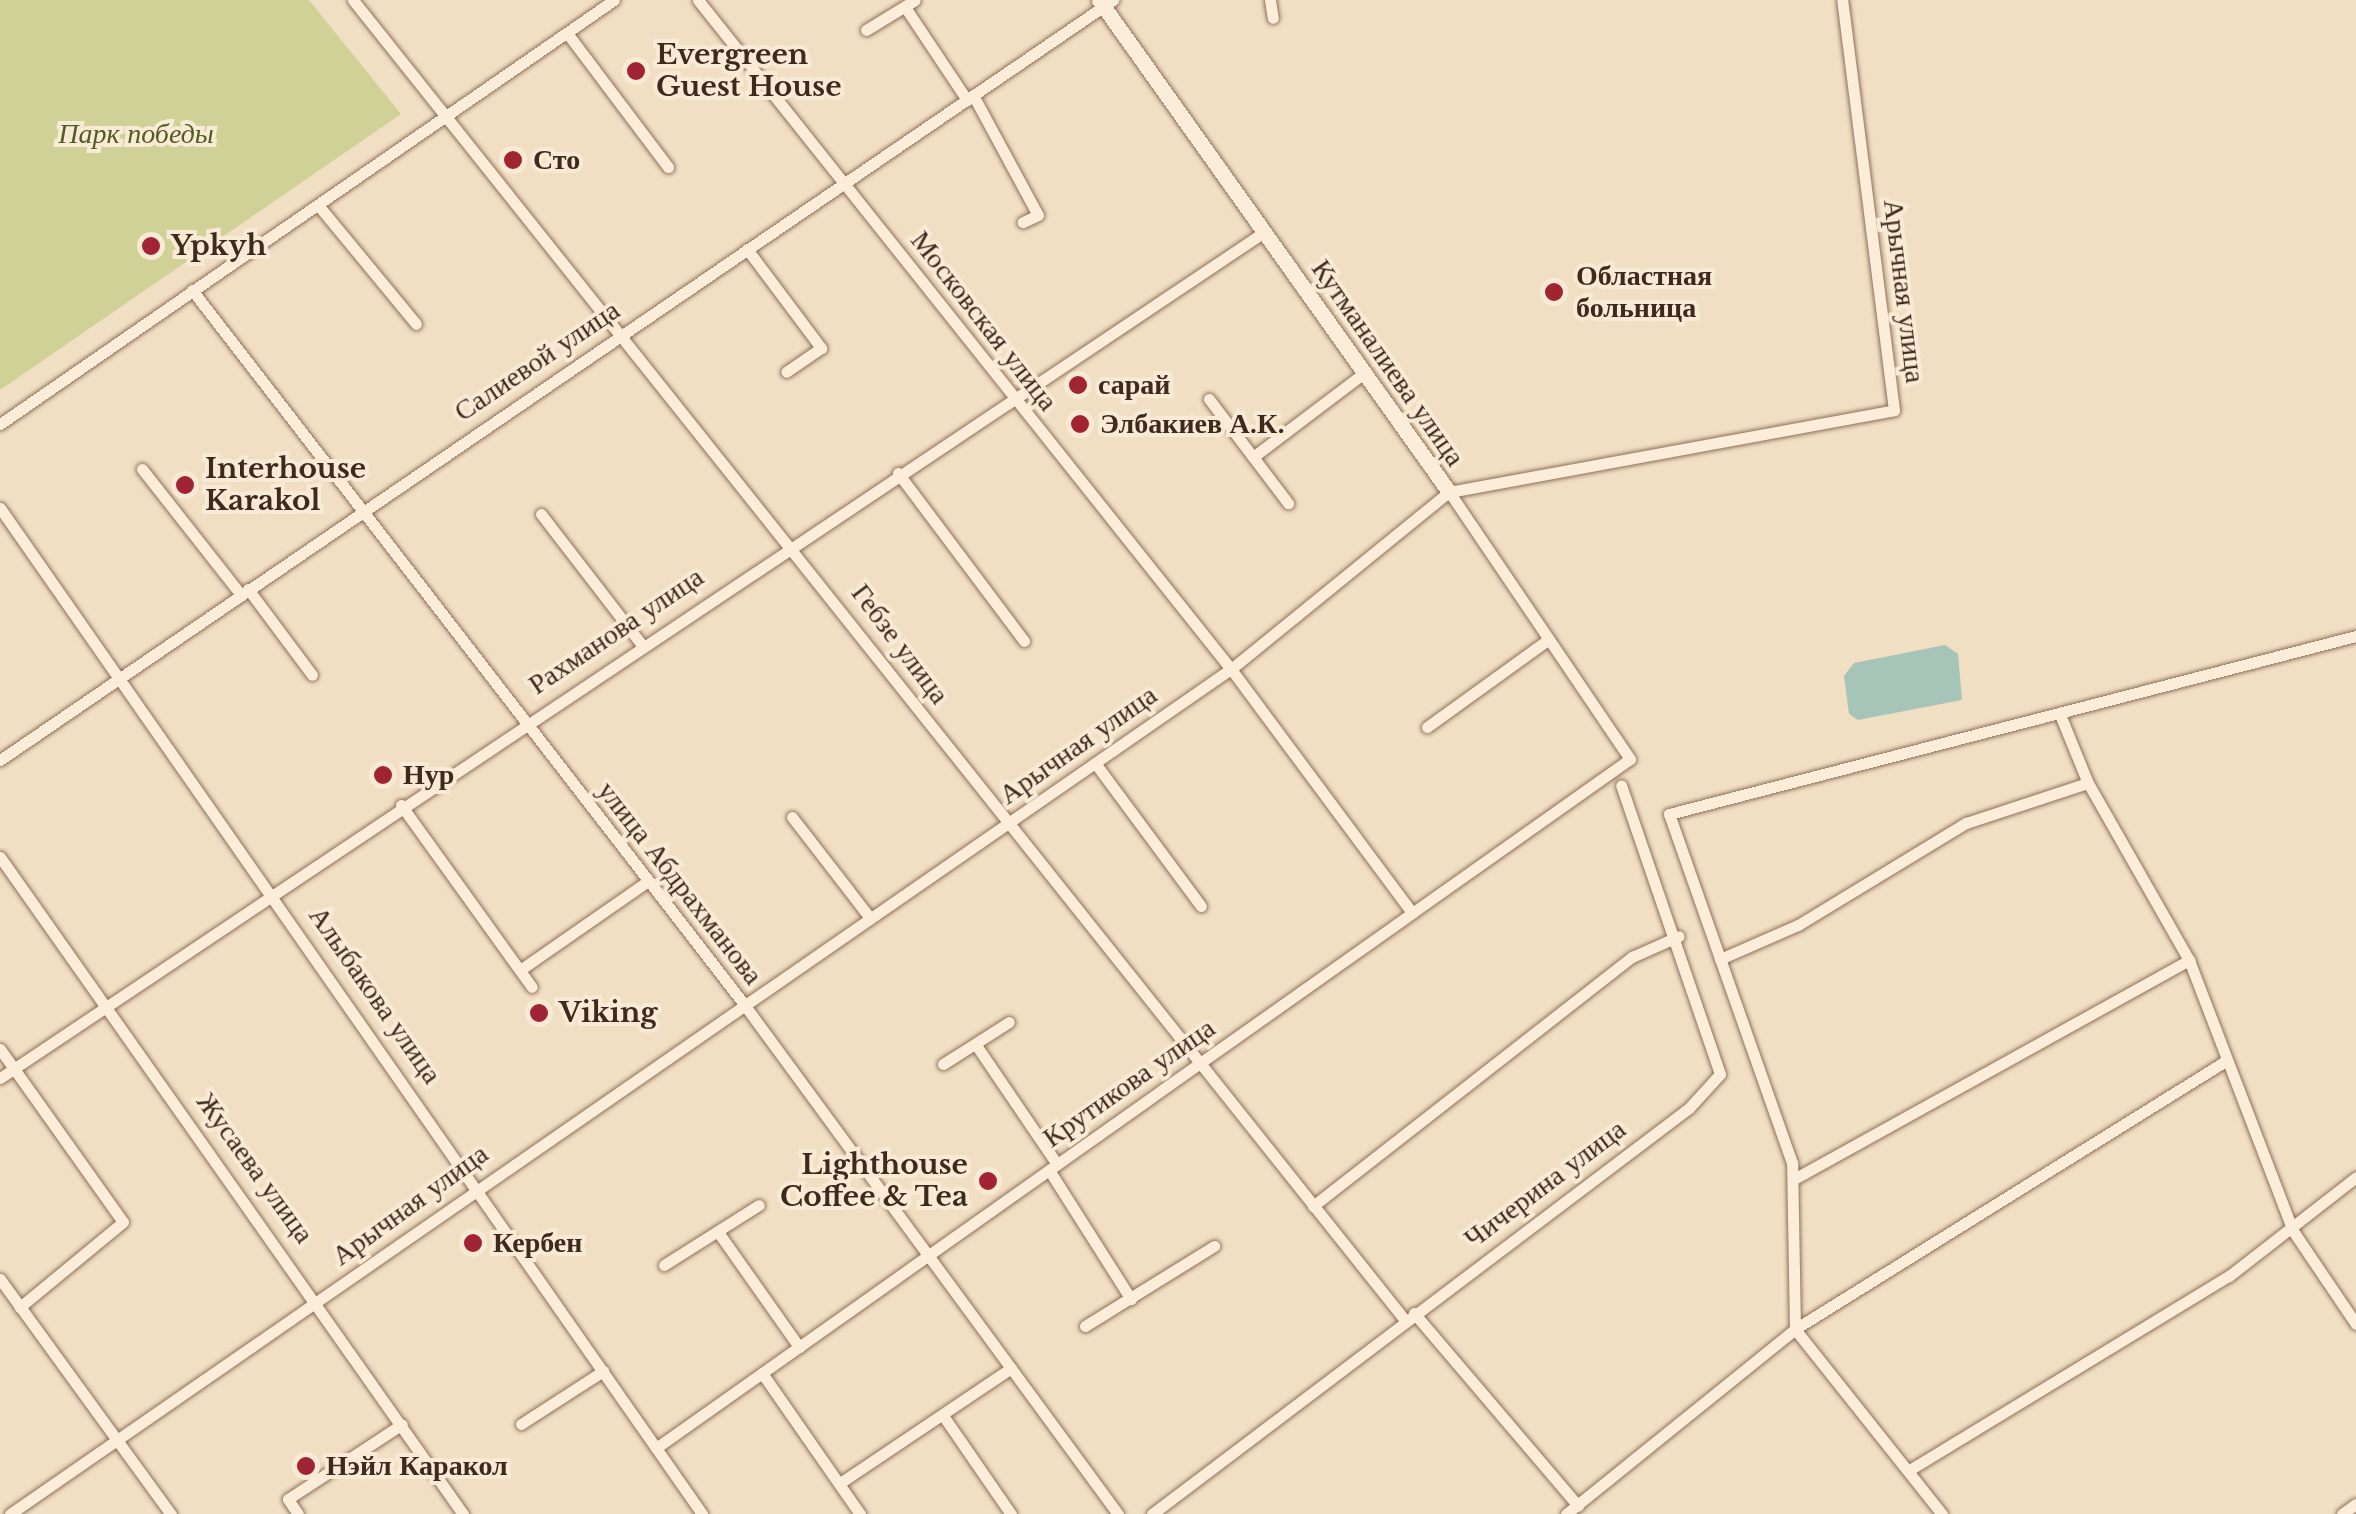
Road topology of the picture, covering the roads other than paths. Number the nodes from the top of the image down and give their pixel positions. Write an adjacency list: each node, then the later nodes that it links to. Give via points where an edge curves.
1 (353, 0): 12 (street, Гебзе улица)
2 (614, 0): 10 (street)
3 (698, 0): 14 (street, Московская улица)
4 (1270, 0): 8 (street)
5 (1842, 0): 30 (street, Арычная улица, via 1894,410)
6 (1105, 2): 11 (street, Салиевой улица); 17 (street, Кутманалиева улица)
7 (910, 3): 9 (street); 11 (street)
8 (1273, 18)
9 (866, 30)
10 (567, 32): 12 (street); 13 (street)
11 (970, 98): 14 (street, Салиевой улица); 16 (street, via 1038,215)
12 (448, 114): 15 (street); 21 (street, Гебзе улица)
13 (668, 167)
14 (846, 182): 18 (street, Салиевой улица); 24 (street, Московская улица)
15 (318, 205): 19 (street); 20 (street)
16 (1023, 222)
17 (1264, 232): 23 (street, Кутманалиева улица); 24 (street, Рахманова улица)
18 (747, 250): 21 (street, Салиевой улица); 22 (street, via 820,348)
19 (192, 290): 26 (street); 33 (street, улица Абдрахманова)
20 (416, 324)
21 (624, 333): 33 (street, Салиевой улица); 35 (street, Гебзе улица)
22 (786, 372)
23 (1364, 373): 27 (street); 30 (street, Кутманалиева улица)
24 (1011, 399): 29 (street, Рахманова улица); 41 (street, Московская улица)
25 (1208, 399): 27 (street)
26 (0, 424)
27 (1253, 457): 31 (street)
28 (142, 469): 36 (street)
29 (898, 473): 35 (street, Рахманова улица); 39 (street)
30 (1449, 492): 38 (street, Кутманалиева улица); 41 (street, Арычная улица)
31 (1288, 504)
32 (0, 508): 43 (street, Алыбакова улица)
33 (359, 509): 36 (street, Салиевой улица); 45 (street, улица Абдрахманова)
34 (541, 514): 40 (street)
35 (792, 543): 40 (street, Рахманова улица); 54 (street, Гебзе улица)
36 (245, 592): 42 (street); 43 (street, Салиевой улица)
37 (2356, 636): 44 (street)
38 (1549, 640): 46 (street); 47 (street, Кутманалиева улица)
39 (1024, 641)
40 (642, 645): 45 (street, Рахманова улица)
41 (1230, 669): 49 (street, Арычная улица); 59 (street, Московская улица)
42 (312, 675)
43 (120, 677): 48 (street, Салиевой улица); 57 (street, Алыбакова улица)
44 (2062, 717): 50 (street); 62 (street, via 1669,814)
45 (525, 722): 52 (street, Рахманова улица); 56 (street, улица Абдрахманова)
46 (1427, 727)
47 (1630, 758): 59 (street, Крутикова улица)
48 (0, 760)
49 (1095, 763): 54 (street, Арычная улица); 58 (street)
50 (2088, 783): 62 (street, via 1966,823 1798,925); 63 (street)
51 (1621, 786): 61 (street, Чичерина улица)
52 (401, 806): 57 (street, Рахманова улица); 64 (street)
53 (792, 817): 60 (street)
54 (1005, 826): 60 (street, Арычная улица); 73 (street, Гебзе улица)
55 (0, 857): 67 (street, Жусаева улица)
56 (644, 883): 64 (street); 66 (street, улица Абдрахманова)
57 (273, 892): 67 (street, Рахманова улица); 79 (street, Алыбакова улица)
58 (1201, 906)
59 (1412, 913): 73 (street, Крутикова улица)
60 (870, 918): 66 (street, Арычная улица)
61 (1679, 936): 81 (street, via 1632,957); 91 (street, Чичерина улица, via 1720,1074 1689,1108)
62 (1720, 959): 78 (street)
63 (2188, 960): 71 (street); 78 (street)
64 (520, 970): 65 (street)
65 (532, 987)
66 (742, 1003): 79 (street, Арычная улица); 85 (street, улица Абдрахманова)
67 (106, 1004): 74 (street, Рахманова улица); 89 (street, Жусаева улица)
68 (1009, 1022): 69 (street)
69 (976, 1044): 72 (street); 76 (street)
70 (0, 1049): 74 (street)
71 (2224, 1062): 82 (street); 94 (street)
72 (943, 1064)
73 (1197, 1066): 76 (street, Крутикова улица); 81 (street, Гебзе улица)
74 (14, 1068): 75 (street, Рахманова улица); 90 (street, via 123,1222)
75 (0, 1078)
76 (1053, 1167): 85 (street, Крутикова улица); 88 (street)
77 (2356, 1177): 82 (street)
78 (1794, 1179): 94 (street)
79 (476, 1186): 89 (street, Арычная улица); 97 (street, Алыбакова улица)
80 (759, 1205): 83 (street)
81 (1313, 1206): 91 (street, Гебзе улица)
82 (2292, 1231): 92 (street); 104 (street)
83 (718, 1232): 86 (street); 95 (street)
84 (1214, 1246): 88 (street)
85 (929, 1255): 95 (street, Крутикова улица); 96 (street, улица Абдрахманова)
86 (664, 1265)
87 (0, 1279): 90 (street)
88 (1131, 1299): 93 (street)
89 (320, 1302): 100 (street, Жусаева улица); 102 (street, Арычная улица)
90 (20, 1307): 102 (street)
91 (1410, 1316): 107 (street, Гебзе улица); 116 (street, Чичерина улица)
92 (2356, 1324)
93 (1084, 1326)
94 (1795, 1329): 104 (street); 107 (street)
95 (799, 1347): 98 (street, Крутикова улица)
96 (1011, 1368): 99 (street); 115 (street, улица Абдрахманова)
97 (603, 1370): 101 (street); 103 (street, Алыбакова улица)
98 (762, 1373): 103 (street, Крутикова улица); 105 (street)
99 (944, 1417): 105 (street); 114 (street)
100 (402, 1424): 110 (street, via 288,1499); 111 (street, Жусаева улица)
101 (522, 1424)
102 (114, 1436): 108 (street, Арычная улица); 109 (street)
103 (656, 1448): 112 (street, Алыбакова улица)
104 (1910, 1469): 118 (street)
105 (840, 1483): 113 (street)
106 (2356, 1504): 119 (street)
107 (1578, 1506): 117 (street)
108 (10, 1514)
109 (172, 1514)
110 (298, 1514)
111 (462, 1514)
112 (702, 1514)
113 (860, 1514)
114 (1011, 1514)
115 (1118, 1514)
116 (1152, 1514)
117 (1566, 1514)
118 (1942, 1514)
119 (2342, 1514)

